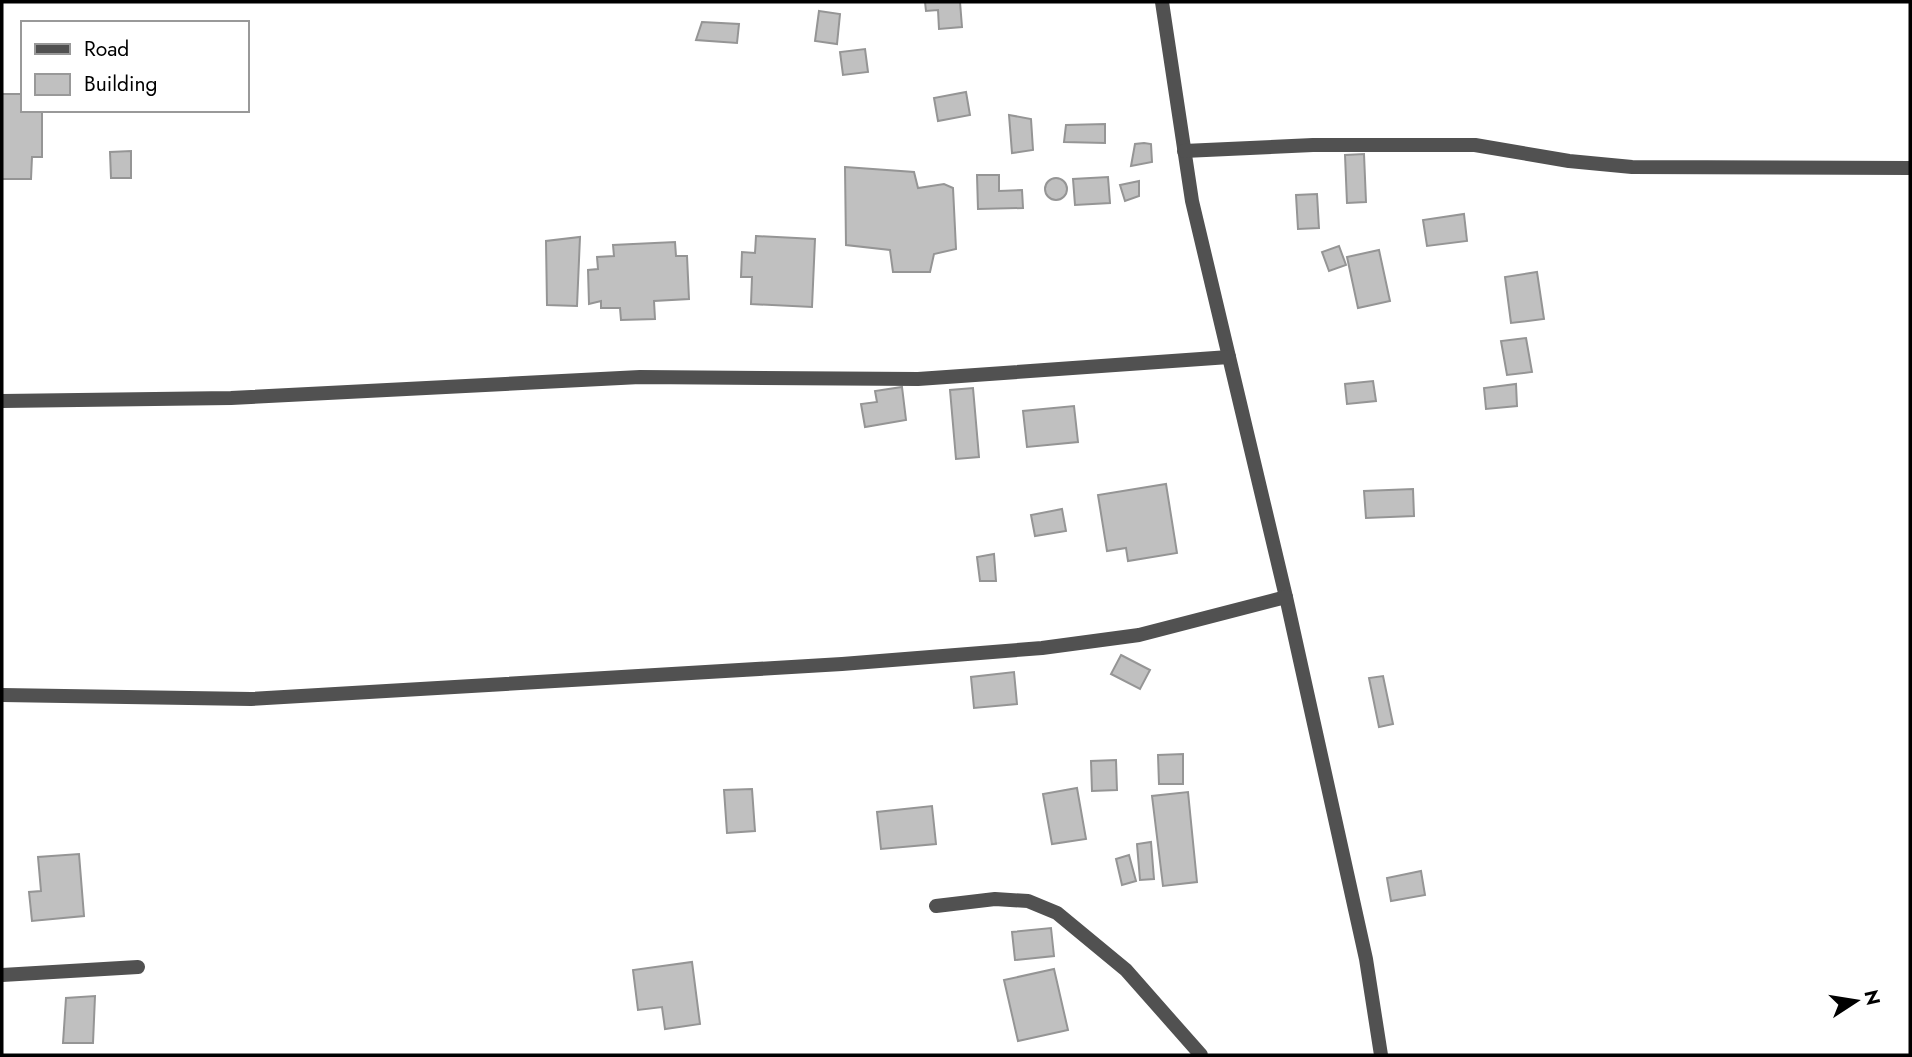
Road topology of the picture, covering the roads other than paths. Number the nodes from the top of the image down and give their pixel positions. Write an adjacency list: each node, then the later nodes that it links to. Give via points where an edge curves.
1 (1162, 2): 2 (street)
2 (1184, 151): 3 (street, via 1475,145 1632,167); 4 (street)
3 (1910, 168)
4 (1229, 357): 5 (street, via 918,379 640,377 232,398); 6 (street)
5 (2, 401)
6 (1286, 597): 7 (street, via 1139,635 1042,648 842,664 251,699); 12 (street, via 1366,959)
7 (2, 695)
8 (936, 906): 11 (street, via 995,899 1028,901 1058,913 1126,971)
9 (138, 967): 10 (street)
10 (2, 975)
11 (1201, 1055)
12 (1381, 1055)

